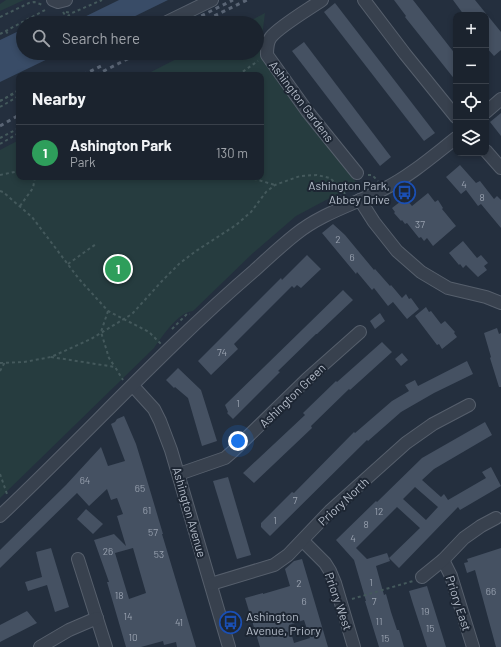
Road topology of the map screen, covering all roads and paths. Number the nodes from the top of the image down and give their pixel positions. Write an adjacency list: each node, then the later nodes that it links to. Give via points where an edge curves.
1 (66, 0): 7 (street)
2 (102, 0): 7 (path, via 68,16)
3 (212, 0): 9 (street)
4 (322, 0): 15 (street, Ashington Gardens, via 271,37)
5 (364, 0): 25 (street)
6 (34, 1): 7 (path); 10 (path)
7 (53, 6): 8 (path)
8 (34, 16)
9 (180, 16)
10 (0, 17)
11 (16, 26): 12 (path)
12 (6, 31): 13 (path); 14 (path)
13 (0, 34)
14 (9, 36)
15 (267, 55): 16 (path); 34 (street, Ashington Gardens)
16 (264, 57)
17 (260, 60): 18 (path)
18 (242, 72)
19 (16, 92): 22 (path, bridge)
20 (501, 98): 24 (street)
21 (16, 99): 23 (path)
22 (0, 101)
23 (0, 107)
24 (489, 109)
25 (453, 113)
26 (16, 129): 28 (path)
27 (16, 135): 30 (path)
28 (0, 138)
29 (453, 140): 39 (street, via 415,170)
30 (0, 143)
31 (489, 154): 32 (street)
32 (501, 168)
33 (16, 172): 35 (path)
34 (357, 173): 39 (path, via 372,175)
35 (0, 175)
36 (34, 180): 42 (path, via 33,188)
37 (257, 180): 38 (path)
38 (275, 186): 41 (path, via 300,176 324,176 330,178); 47 (path, via 266,192 251,212 236,225 180,263 132,314)
39 (385, 188): 41 (street)
40 (0, 191): 42 (path)
41 (355, 202): 45 (street, via 397,252 421,272 448,288); 50 (street, via 318,219 295,235 228,293)
42 (20, 206): 44 (path, via 32,217)
43 (96, 244): 44 (path)
44 (68, 264): 46 (path)
45 (501, 303)
46 (108, 311): 47 (path); 48 (path)
47 (122, 319): 48 (path); 50 (path, via 149,332)
48 (101, 332): 51 (path); 54 (path, via 109,358)
49 (360, 332): 59 (street, Ashington Green, via 232,452 219,460)
50 (167, 351): 56 (street)
51 (51, 357): 52 (path, via 24,362); 54 (path)
52 (5, 362): 53 (path); 55 (path)
53 (0, 363)
54 (115, 367): 56 (path)
55 (0, 371)
56 (128, 383): 59 (street, Ashington Avenue, via 154,409); 61 (street)
57 (469, 405): 63 (street, Priory North, via 433,424 406,443 330,511)
58 (0, 474): 60 (path)
59 (179, 474): 67 (street, Ashington Avenue)
60 (7, 494)
61 (0, 516)
62 (496, 518): 65 (street, Priory East, via 464,538)
63 (303, 541): 67 (street, Priory North, via 274,565); 68 (street, Priory West, via 330,571)
64 (78, 559): 69 (street)
65 (443, 560): 66 (street, Priory East); 74 (street, Priory East, via 451,576)
66 (422, 577): 68 (path)
67 (211, 584): 72 (street, Ashington Avenue)
68 (341, 603): 73 (street, Priory West)
69 (97, 618): 70 (street); 71 (street)
70 (40, 647)
71 (106, 647)
72 (229, 647)
73 (354, 647)
74 (473, 647)

